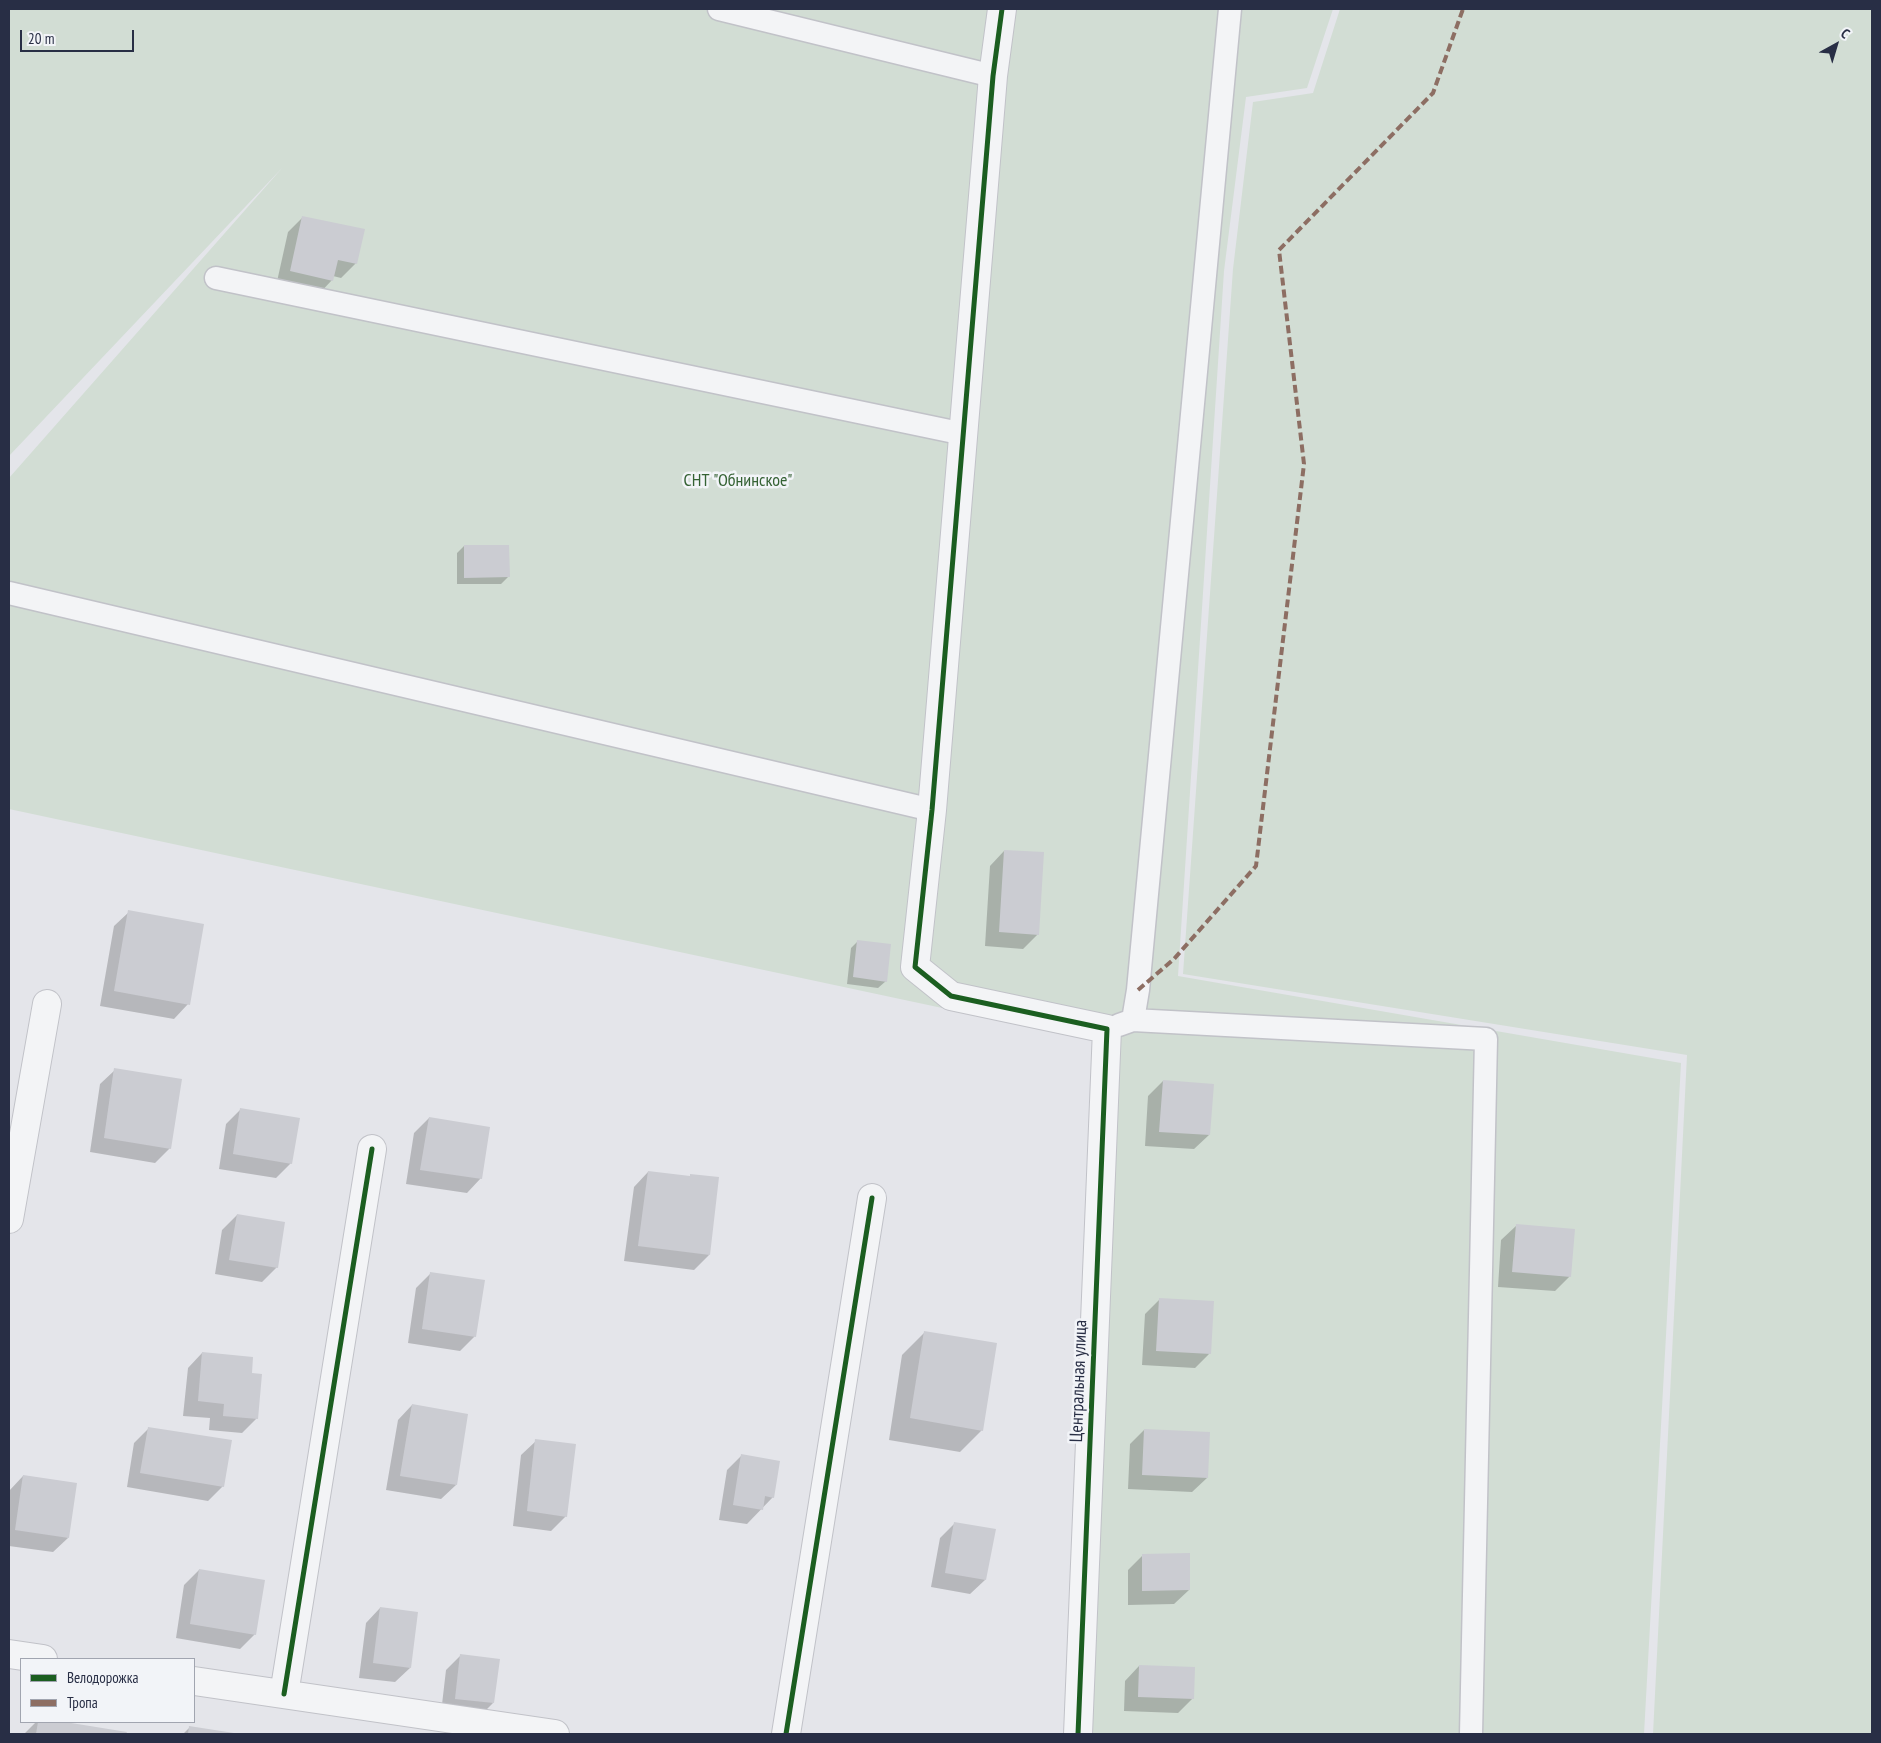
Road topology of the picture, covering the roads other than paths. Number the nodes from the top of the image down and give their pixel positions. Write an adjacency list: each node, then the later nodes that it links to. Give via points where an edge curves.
1 (719, 9): 4 (lane)
2 (1002, 9): 4 (street)
3 (1230, 9): 10 (lane)
4 (993, 76): 6 (street)
5 (216, 278): 6 (lane)
6 (964, 434): 8 (street)
7 (9, 593): 8 (lane)
8 (932, 810): 11 (street, via 915,967 951,996)
9 (47, 1004): 14 (street)
10 (1134, 1020): 11 (lane); 22 (lane, via 1486,1039)
11 (1108, 1029): 21 (street, Центральная улица)
12 (372, 1150): 18 (street)
13 (872, 1198): 20 (street)
14 (9, 1218)
15 (9, 1654): 16 (street)
16 (36, 1658)
17 (195, 1681): 18 (street)
18 (284, 1694): 19 (street)
19 (555, 1734)
20 (786, 1734)
21 (1078, 1734)
22 (1471, 1734)

